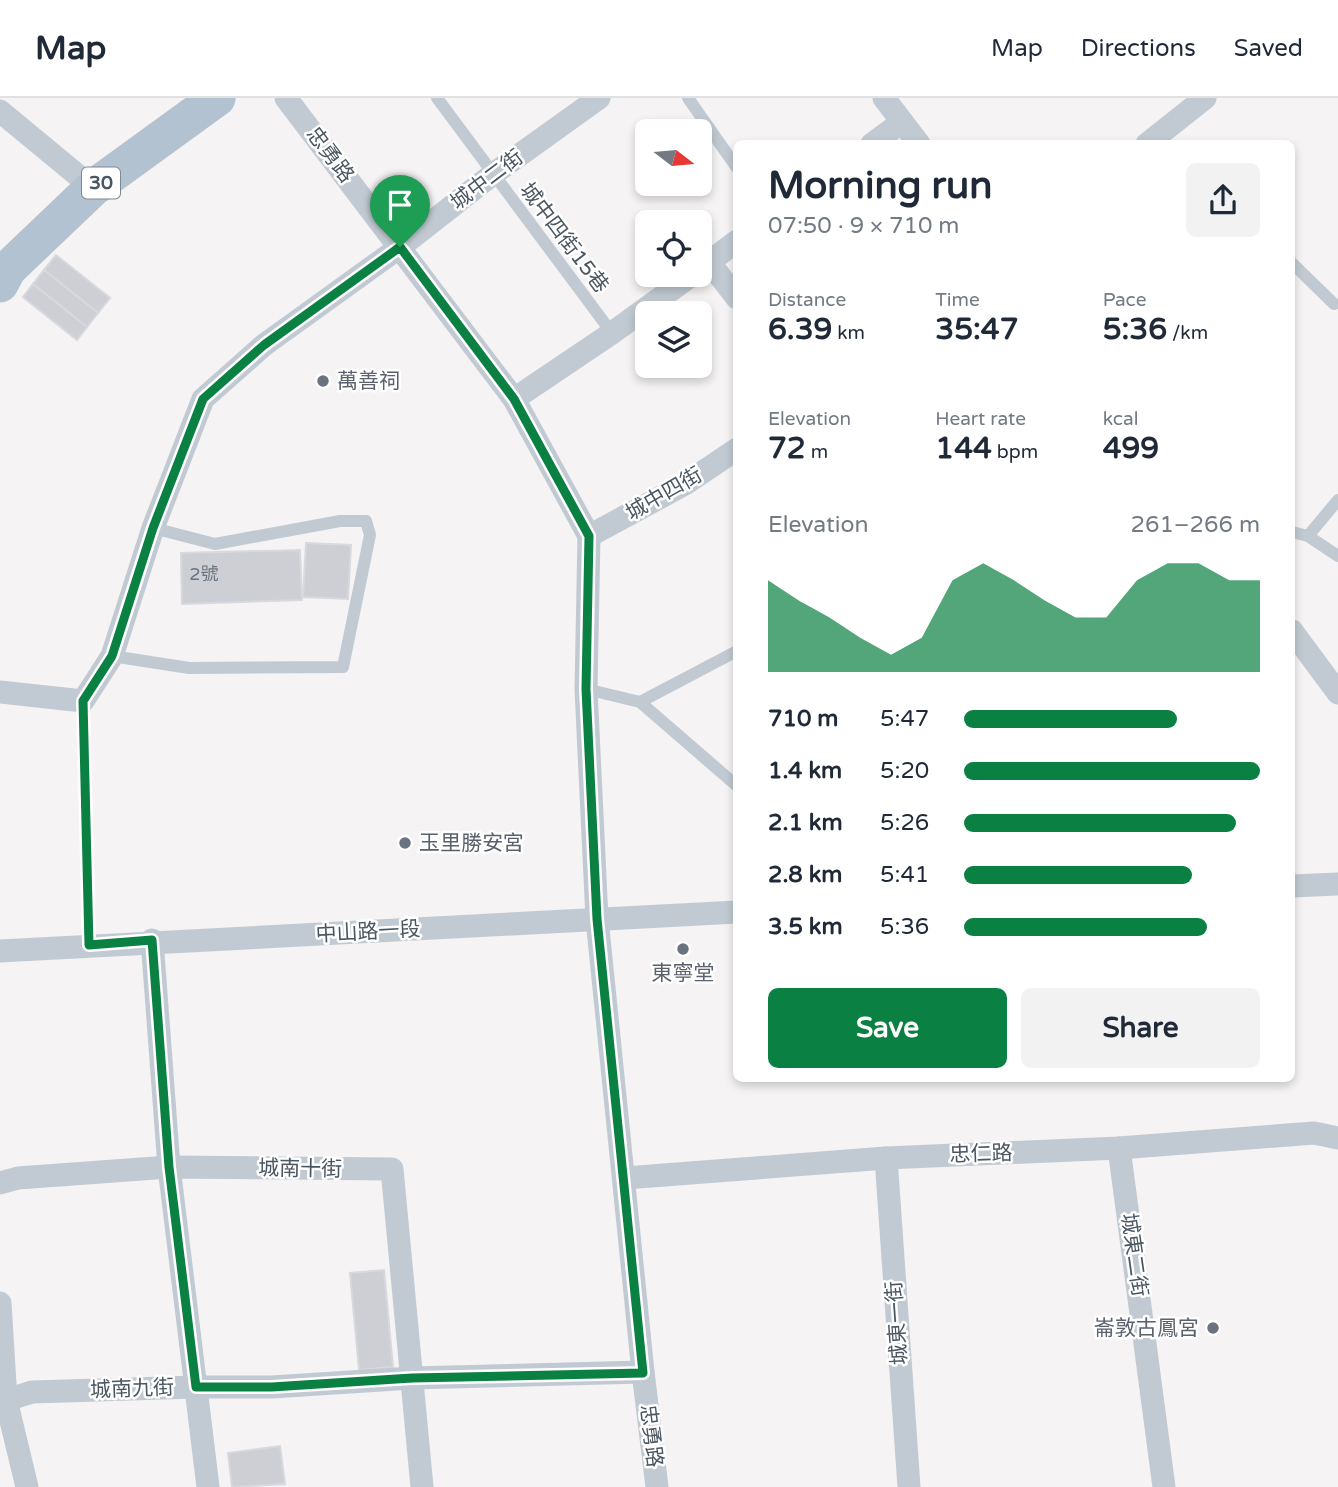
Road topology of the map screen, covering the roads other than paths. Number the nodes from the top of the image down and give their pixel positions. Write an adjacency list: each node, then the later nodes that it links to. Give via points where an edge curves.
1 (217, 98): 15 (main road, 30)
2 (286, 98): 17 (street, 忠勇路)
3 (437, 98): 14 (lane, 城中四街15巷)
4 (599, 98): 14 (street, 城中二街)
5 (688, 98): 13 (lane)
6 (884, 98): 9 (street)
7 (1205, 98): 12 (street)
8 (0, 111): 15 (street)
9 (902, 122): 10 (street); 11 (street)
10 (877, 140)
11 (916, 140)
12 (1152, 140)
13 (733, 162)
14 (493, 174): 17 (street, 城中二街); 25 (lane, 城中四街15巷)
15 (93, 188): 20 (main road, 30)
16 (733, 244): 18 (street)
17 (400, 247): 26 (street, 忠勇路); 29 (street, 城中二街, via 264,345 203,399)
18 (712, 259)
19 (1295, 266): 24 (lane)
20 (3, 272)
21 (712, 278): 23 (street)
22 (674, 287): 25 (street)
23 (733, 295)
24 (1337, 305)
25 (612, 333): 26 (street)
26 (514, 399): 31 (street, 忠勇路)
27 (733, 452): 31 (street, 城中四街, via 685,484)
28 (1338, 500): 32 (lane)
29 (153, 528): 36 (street, 城中二街); 36 (lane, via 215,544 340,521 366,521 370,535 343,667 189,668)
30 (1295, 533): 32 (lane)
31 (589, 536): 38 (street, 忠勇路)
32 (1308, 536): 33 (lane)
33 (1338, 556)
34 (1295, 634): 37 (street)
35 (733, 652): 42 (lane)
36 (112, 656): 41 (street, 城中二街)
37 (1330, 665): 40 (street)
38 (586, 689): 42 (lane); 47 (street, 忠勇路)
39 (0, 692): 41 (street)
40 (1338, 693)
41 (83, 701): 49 (lane)
42 (640, 702): 43 (lane)
43 (733, 783)
44 (1338, 884): 45 (street)
45 (1295, 886)
46 (733, 912): 47 (street, 中山路一段)
47 (597, 919): 48 (street, 中山路一段); 55 (street, 忠勇路)
48 (152, 940): 49 (street, 中山路一段); 54 (street)
49 (89, 945): 50 (street, 中山路一段)
50 (0, 951)
51 (1338, 1138): 52 (street, 忠仁路, via 1314,1133)
52 (1119, 1148): 53 (street, 忠仁路); 67 (street, 城東二街)
53 (886, 1158): 55 (street, 忠仁路); 66 (street, 城東一街)
54 (169, 1167): 56 (street, 城南十街); 59 (street, 城南十街, via 392,1170); 60 (street)
55 (625, 1178): 58 (street, 忠勇路)
56 (0, 1182)
57 (0, 1303): 61 (street)
58 (643, 1373): 59 (street, 城南九街); 65 (street, 忠勇路)
59 (412, 1378): 60 (street, 城南九街); 64 (street)
60 (196, 1387): 61 (street, 城南九街, via 32,1392); 63 (street)
61 (3, 1401): 62 (street)
62 (27, 1487)
63 (208, 1487)
64 (422, 1487)
65 (657, 1487)
66 (909, 1487)
67 (1164, 1487)

